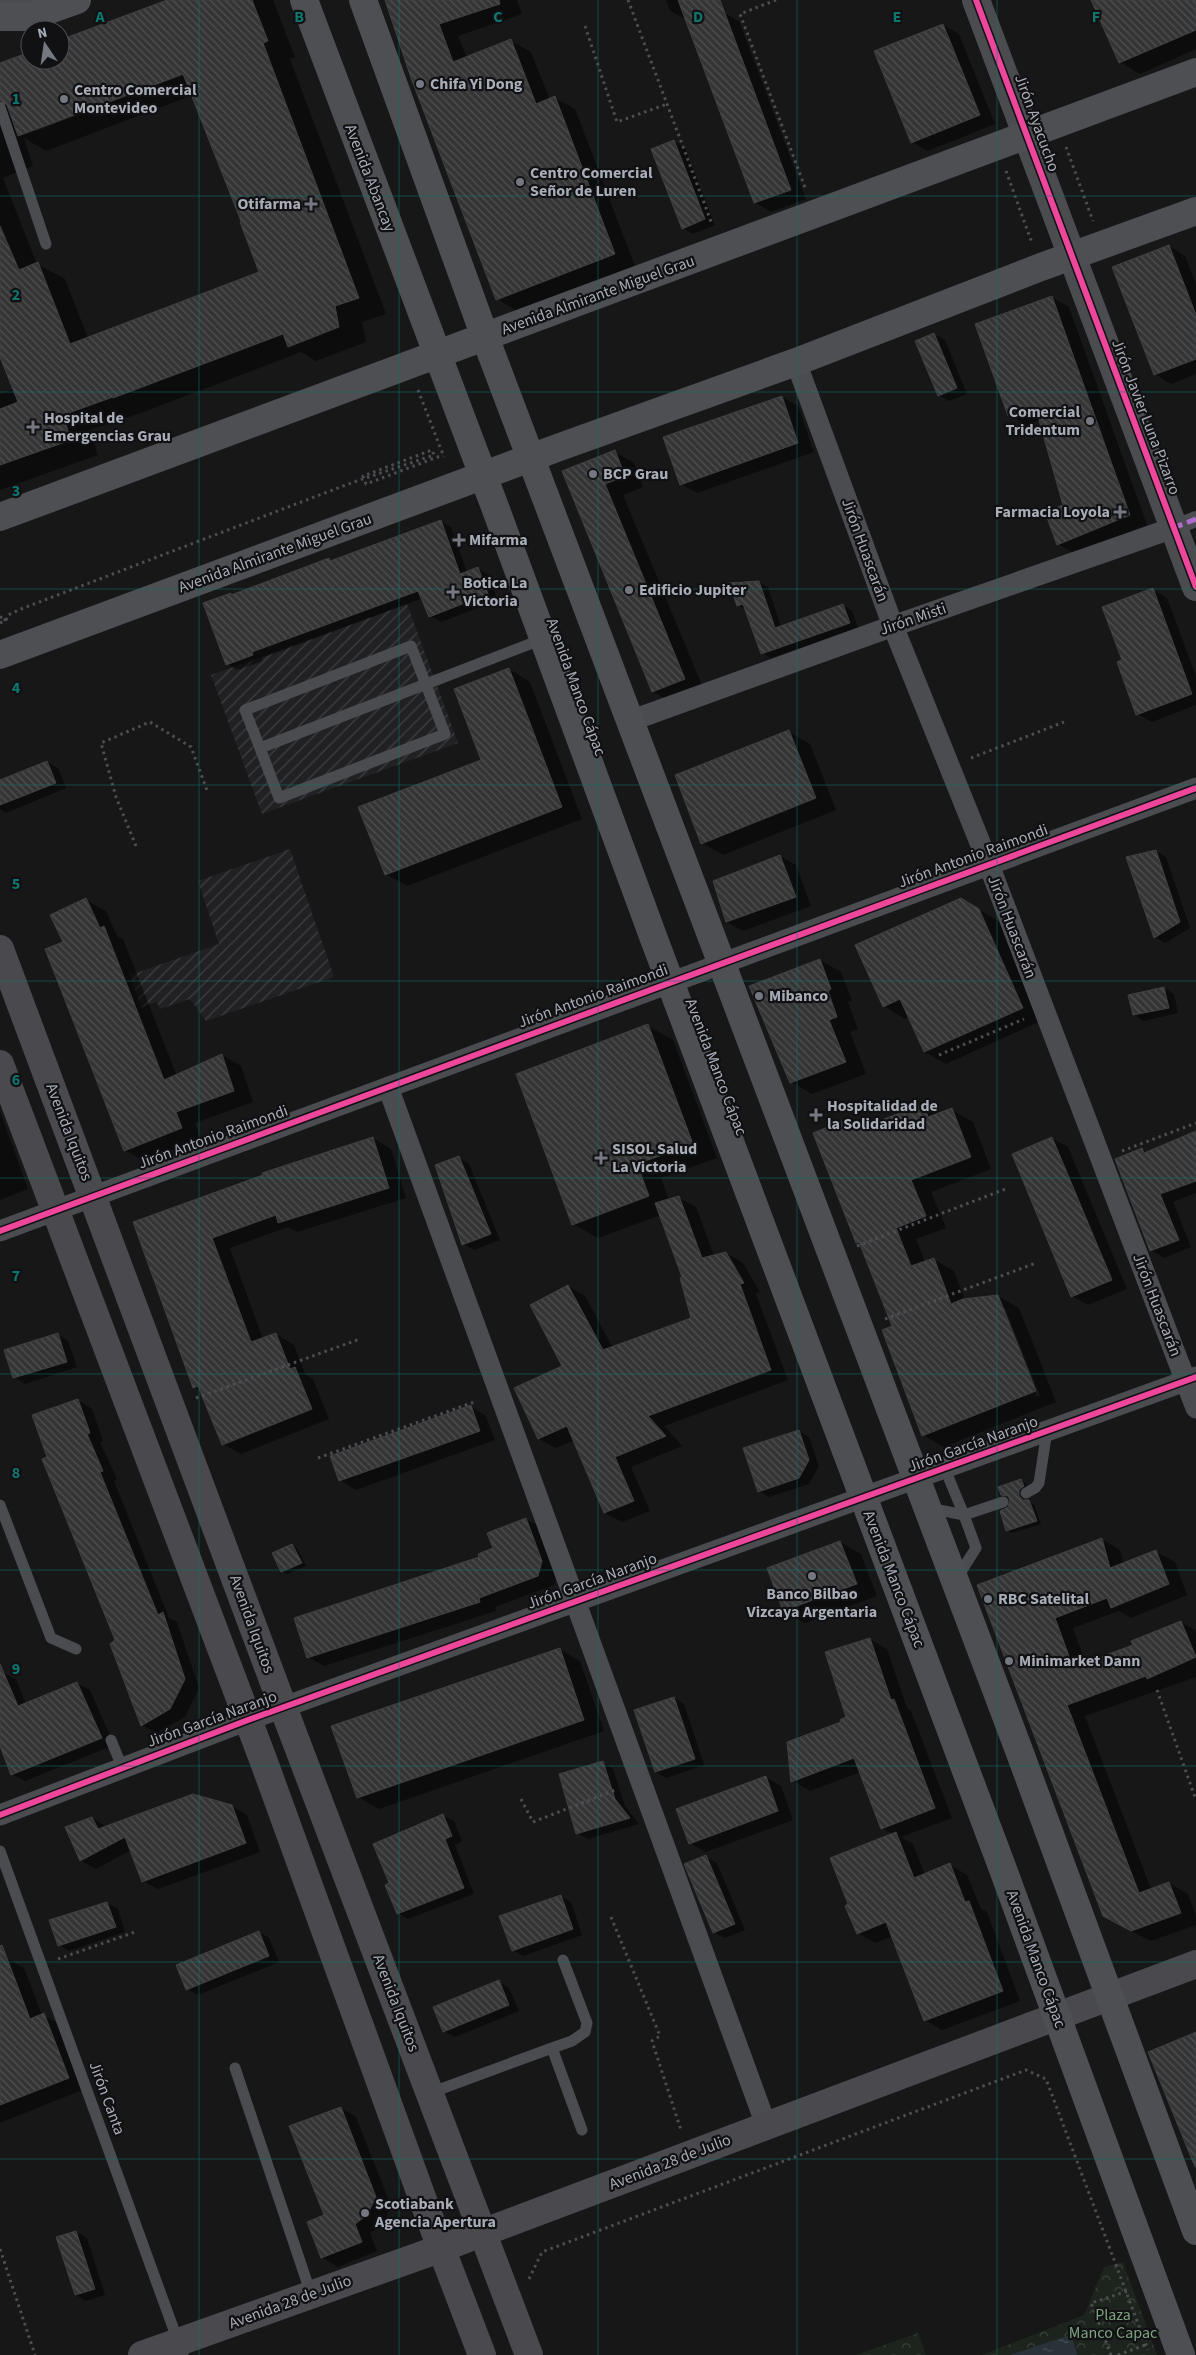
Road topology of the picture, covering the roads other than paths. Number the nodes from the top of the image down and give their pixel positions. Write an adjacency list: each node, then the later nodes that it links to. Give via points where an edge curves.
1 (26, 0): 6 (street)
2 (78, 0): 7 (main road, via 29,17)
3 (304, 0): 15 (main road, Avenida Abancay)
4 (363, 0): 14 (main road)
5 (976, 0): 10 (street, Jirón Ayacucho)
6 (0, 10)
7 (0, 17)
8 (1196, 72): 10 (main road, Avenida Almirante Miguel Grau)
9 (0, 107): 12 (lane)
10 (1028, 140): 13 (street, Jirón Ayacucho); 14 (main road, Avenida Almirante Miguel Grau, via 814,214)
11 (1196, 211): 13 (main road, Avenida Almirante Miguel Grau)
12 (46, 244)
13 (1067, 246): 16 (main road, Avenida Almirante Miguel Grau); 20 (street, Jirón Javier Luna Pizarro)
14 (487, 342): 15 (main road, Avenida Almirante Miguel Grau); 17 (main road)
15 (439, 360): 18 (main road, Avenida Manco Cápac); 19 (main road, Avenida Almirante Miguel Grau)
16 (796, 362): 17 (main road, Avenida Almirante Miguel Grau); 22 (street, Jirón Huascarán)
17 (531, 458): 18 (main road, Avenida Almirante Miguel Grau); 26 (main road)
18 (483, 476): 23 (main road, Avenida Manco Cápac); 24 (main road, Avenida Almirante Miguel Grau)
19 (0, 517)
20 (1185, 523): 21 (street, Jirón Javier Luna Pizarro); 22 (street, Jirón Misti)
21 (1196, 587)
22 (893, 626): 26 (street, Jirón Misti); 29 (street, Jirón Huascarán)
23 (544, 639): 25 (lane); 32 (main road, Avenida Manco Cápac)
24 (0, 655)
25 (426, 684): 27 (lane); 27 (lane, via 411,646 291,692 245,710); 27 (lane, via 445,734 279,798)
26 (630, 721): 31 (main road)
27 (260, 748)
28 (1196, 788): 29 (street, Jirón Antonio Raimondi)
29 (989, 865): 31 (street, Jirón Antonio Raimondi); 38 (street, Jirón Huascarán, via 1101,1159)
30 (0, 949): 35 (main road, Avenida Iquitos)
31 (723, 963): 32 (street, Jirón Antonio Raimondi); 42 (main road)
32 (670, 982): 34 (street, Jirón Antonio Raimondi); 44 (main road, Avenida Manco Cápac)
33 (0, 1064): 36 (main road)
34 (388, 1087): 35 (street, Jirón Antonio Raimondi); 50 (street)
35 (93, 1196): 36 (street, Jirón Antonio Raimondi); 52 (main road, Avenida Iquitos)
36 (56, 1210): 37 (street, Jirón Antonio Raimondi); 53 (main road)
37 (0, 1231)
38 (1191, 1379): 39 (street, Jirón Huascarán); 40 (street, Jirón García Naranjo)
39 (1196, 1408)
40 (1047, 1431): 41 (street, Jirón García Naranjo); 43 (lane, via 1039,1483)
41 (946, 1469): 42 (street, Jirón García Naranjo); 48 (lane)
42 (917, 1479): 44 (street, Jirón García Naranjo); 47 (main road)
43 (1026, 1493)
44 (863, 1498): 50 (street, Jirón García Naranjo); 61 (main road, Avenida Manco Cápac)
45 (1003, 1502): 48 (lane)
46 (0, 1505): 51 (lane, via 51,1638)
47 (927, 1508): 48 (lane); 49 (main road)
48 (964, 1515): 49 (lane, via 976,1548)
49 (955, 1582): 60 (main road)
50 (575, 1602): 52 (street, Jirón García Naranjo); 65 (street)
51 (76, 1649)
52 (283, 1708): 53 (street, Jirón García Naranjo); 64 (main road, Avenida Iquitos)
53 (248, 1720): 55 (street, Jirón García Naranjo); 69 (main road)
54 (111, 1740): 55 (lane)
55 (122, 1767): 56 (street, Jirón García Naranjo)
56 (0, 1815)
57 (0, 1851): 72 (lane, Jirón Canta)
58 (563, 1960): 62 (lane, via 587,2023 585,2032)
59 (1196, 1964): 60 (main road, Avenida 28 de Julio)
60 (1111, 1996): 61 (main road, Avenida 28 de Julio); 67 (main road)
61 (1056, 2015): 65 (main road, Avenida 28 de Julio); 71 (main road, Avenida Manco Cápac)
62 (552, 2048): 64 (lane); 66 (lane)
63 (235, 2068): 70 (lane)
64 (430, 2093): 68 (main road, Avenida Iquitos)
65 (766, 2125): 68 (main road, Avenida 28 de Julio)
66 (582, 2130)
67 (1196, 2231)
68 (483, 2232): 69 (main road, Avenida 28 de Julio); 75 (main road, Avenida Iquitos)
69 (442, 2248): 70 (main road, Avenida 28 de Julio); 74 (main road)
70 (311, 2294): 72 (main road, Avenida 28 de Julio)
71 (1177, 2345)
72 (181, 2348): 73 (main road, Avenida 28 de Julio)
73 (142, 2355)
74 (482, 2355)
75 (529, 2355)

